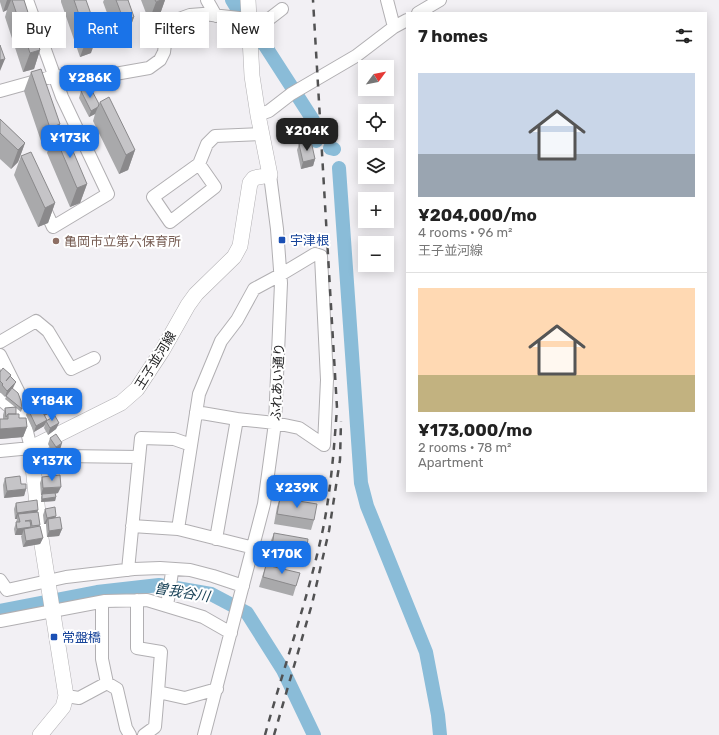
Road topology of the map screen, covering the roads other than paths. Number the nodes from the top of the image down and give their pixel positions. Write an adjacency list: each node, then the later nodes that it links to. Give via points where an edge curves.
1 (27, 0): 14 (street)
2 (207, 0): 10 (street)
3 (248, 0): 7 (main road)
4 (387, 0): 12 (street)
5 (440, 0): 8 (street)
6 (282, 9): 9 (street)
7 (248, 12)
8 (420, 12)
9 (274, 15)
10 (216, 16): 14 (street, via 190,15 179,19 166,37 160,60 149,68 98,77)
11 (406, 21): 12 (street)
12 (394, 27): 16 (street, via 356,56 294,92 269,111)
13 (251, 48): 16 (main road)
14 (54, 76): 15 (street); 20 (street, via 108,194 54,227)
15 (0, 92)
16 (258, 115): 17 (main road)
17 (262, 134): 18 (street, via 215,136 207,144); 19 (main road)
18 (199, 164): 18 (street, via 153,197 170,222 215,187)
19 (270, 175): 21 (street, ふれあい通り); 31 (main road, 王子並河線, via 254,178 250,183 240,246 234,257 196,294 137,389 121,403)
20 (38, 194)
21 (280, 275): 26 (street, via 254,288 237,320 221,341 199,394); 29 (street, ふれあい通り); 29 (street, via 315,254 321,256 327,380 324,445 298,428)
22 (0, 342): 24 (street, via 36,321 48,332 71,369)
23 (0, 355): 28 (street, via 25,405)
24 (94, 358)
25 (0, 398): 28 (street)
26 (196, 412): 27 (street); 30 (street)
27 (237, 419): 29 (street); 37 (street)
28 (24, 420): 31 (street)
29 (275, 423): 38 (street, ふれあい通り, via 264,504)
30 (191, 445): 33 (street, via 174,439 141,438); 36 (street)
31 (31, 448): 32 (street); 34 (main road)
32 (0, 451)
33 (139, 457): 34 (street, via 63,456); 35 (street)
34 (33, 466): 42 (main road)
35 (132, 526): 36 (street); 39 (street)
36 (178, 529): 37 (street)
37 (216, 538): 38 (street)
38 (254, 548): 43 (street, ふれあい通り)
39 (128, 570): 42 (street, via 66,577); 43 (street, via 190,570)
40 (172, 572): 46 (street)
41 (0, 580): 42 (street, via 7,590)
42 (47, 583): 47 (main road)
43 (243, 586): 49 (street, ふれあい通り)
44 (137, 600): 45 (street); 46 (street); 52 (street, via 138,648 161,652)
45 (102, 602): 47 (street); 50 (street, via 102,659)
46 (167, 606): 49 (street, via 203,617)
47 (52, 609): 48 (street); 53 (main road)
48 (0, 621)
49 (231, 633): 51 (street)
50 (108, 684): 53 (street, via 79,698); 55 (street, via 116,689)
51 (217, 689): 52 (street, via 185,698); 57 (street)
52 (158, 692): 56 (street, via 155,727)
53 (66, 696): 54 (main road, via 63,707)
54 (40, 735)
55 (130, 735)
56 (144, 735)
57 (204, 735)

